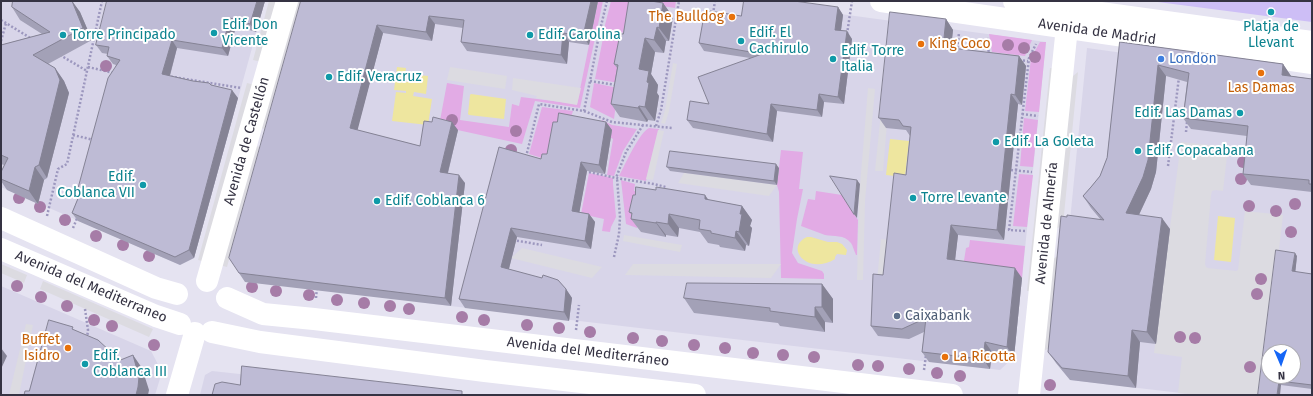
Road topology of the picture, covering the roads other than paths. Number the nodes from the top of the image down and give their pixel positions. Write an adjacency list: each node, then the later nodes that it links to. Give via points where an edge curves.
1 (287, 1): 9 (street, Avenida de Castellón)
2 (881, 1): 4 (street, Avenida de Madrid)
3 (1014, 1): 5 (street)
4 (1068, 27): 6 (street, Avenida de Madrid); 16 (street, Avenida de Almería)
5 (1312, 42)
6 (1312, 63)
7 (1, 218): 10 (street, Avenida del Mediterraneo, via 156,288)
8 (1, 249): 12 (street, Avenida del Mediterraneo, via 156,316)
9 (207, 280): 10 (street, via 189,283); 11 (street, via 223,290)
10 (178, 294): 12 (street, via 174,309 176,316)
11 (227, 298): 12 (street, via 228,314 220,327); 15 (street, Avenida del Mediterráneo, via 263,314)
12 (196, 329): 13 (street); 14 (street, via 260,342)
13 (177, 395)
14 (694, 395)
15 (952, 395)
16 (1029, 395)

